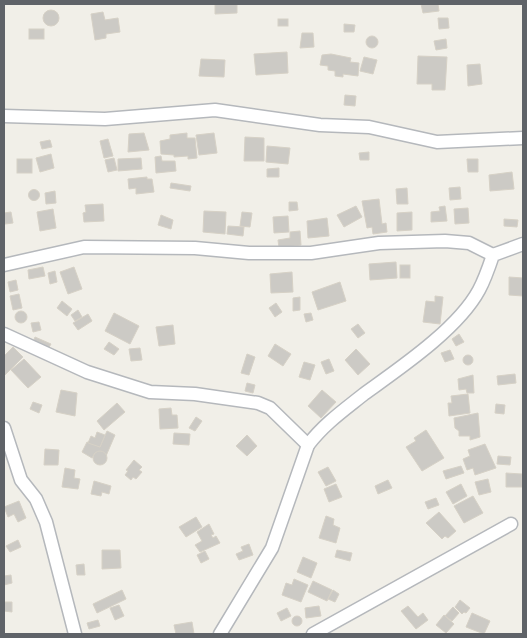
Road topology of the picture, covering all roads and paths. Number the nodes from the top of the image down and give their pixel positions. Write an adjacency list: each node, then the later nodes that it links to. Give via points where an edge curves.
1 (4, 116): 2 (street, via 105,119 215,110 320,125 369,127 437,142)
2 (523, 138)
3 (523, 244): 4 (street)
4 (493, 255): 5 (street, via 469,243 445,240 380,243 311,253 84,247); 8 (street, via 479,291 463,314 330,420)
5 (4, 265)
6 (4, 334): 8 (street, via 87,372 150,392 195,394 258,403 270,408)
7 (4, 428): 10 (street, via 22,480 36,498 46,522)
8 (308, 445): 11 (street, via 272,548)
9 (511, 524): 12 (street)
10 (75, 634)
11 (220, 634)
12 (313, 634)

